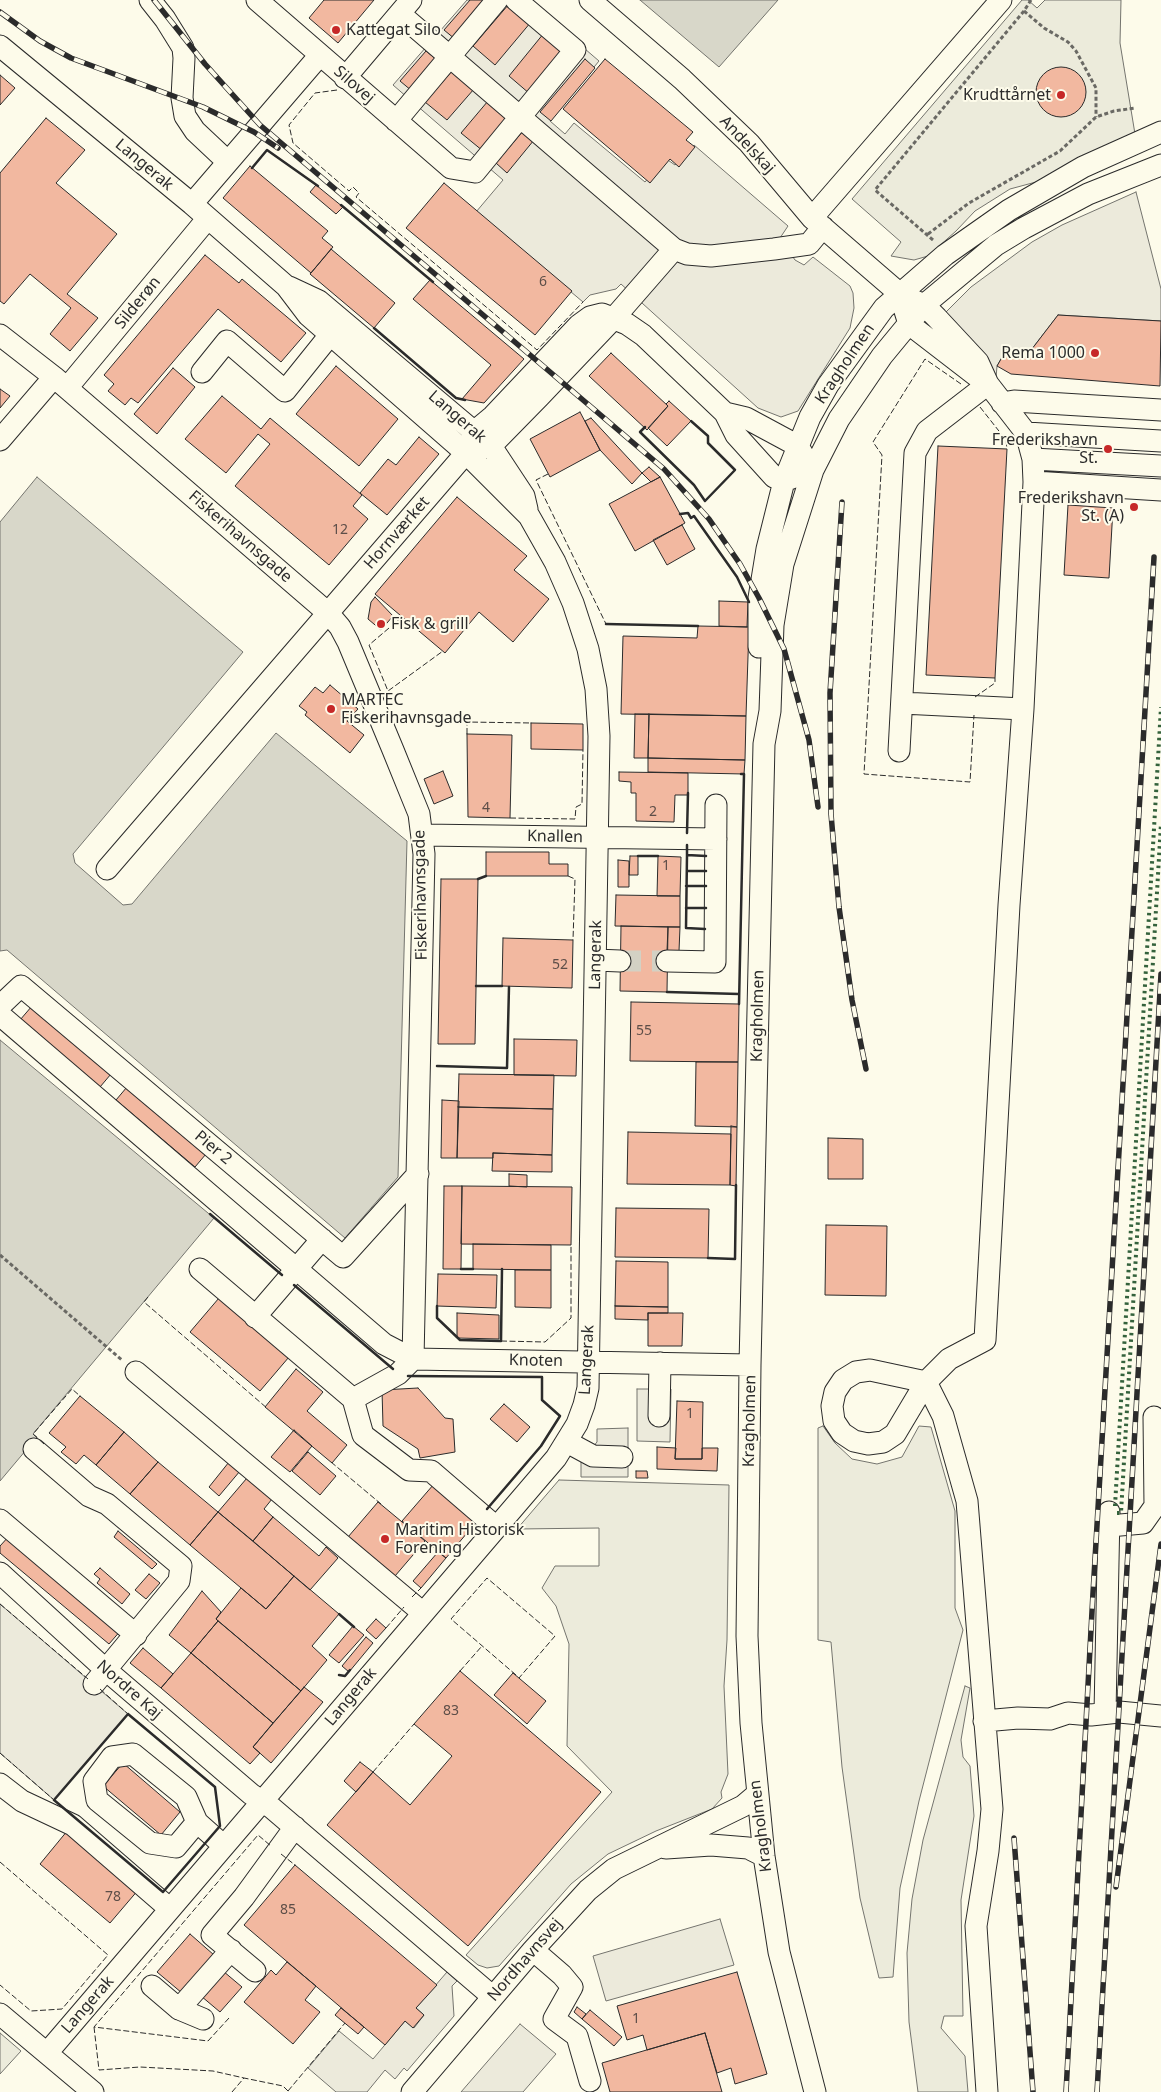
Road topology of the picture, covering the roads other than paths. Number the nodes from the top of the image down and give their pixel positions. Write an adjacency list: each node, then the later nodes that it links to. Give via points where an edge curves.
1 (150, 0): 15 (street, via 183,48 185,116 195,131)
2 (257, 0): 9 (street, Silovej)
3 (497, 0): 10 (street)
4 (516, 0): 12 (street, via 575,50)
5 (590, 0): 18 (street, Andelskaj, via 682,79 749,143)
6 (1001, 0): 18 (street)
7 (406, 7): 10 (street); 11 (street)
8 (0, 46): 17 (street, Langerak)
9 (320, 55): 11 (street, Silovej); 15 (street, Silderøn)
10 (450, 57): 12 (street); 13 (street)
11 (345, 78): 13 (street, Silovej)
12 (521, 117): 13 (street, Silovej, via 475,172 451,168); 19 (street)
13 (396, 121)
14 (1161, 132): 21 (street, Kragholmen, via 1083,167 1009,210 945,255)
15 (228, 162): 17 (street, Silderøn)
16 (1161, 165): 22 (street, Kragholmen, via 1088,194 1024,228 996,245)
17 (200, 211): 20 (street, Langerak); 28 (street, Silderøn)
18 (817, 223): 19 (street, via 809,244 711,256); 21 (street, Andelskaj)
19 (674, 249): 23 (street)
20 (286, 286): 26 (street, Langerak, via 308,316); 33 (street, Langerak, via 319,301)
21 (900, 294): 22 (street, Andelskaj); 24 (street); 38 (street, Kragholmen, via 884,308 842,363 810,417)
22 (924, 305): 24 (street, Kragholmen); 29 (street, via 978,362)
23 (614, 318): 32 (street, Hornværket, via 643,334); 33 (street, Hornværket, via 602,314 579,325); 37 (street)
24 (909, 324): 29 (street); 42 (street, Kragholmen, via 846,408)
25 (0, 335): 28 (street, Fiskerihavnsgade)
26 (330, 335): 27 (street, via 285,391 227,341); 39 (street, Langerak)
27 (202, 372)
28 (61, 382): 35 (street, Silderøn); 47 (street, Fiskerihavnsgade)
29 (988, 384): 30 (street); 48 (street, via 927,432 915,453)
30 (1002, 403): 31 (street, via 1014,401); 34 (street)
31 (1161, 410)
32 (725, 413): 38 (street, Hornværket, via 746,418); 43 (street, Hornværket, via 743,443 768,472)
33 (475, 431): 37 (street, Langerak); 39 (street, Hornværket)
34 (1026, 433): 36 (street); 40 (street)
35 (0, 440)
36 (1161, 441)
37 (491, 446): 39 (street); 46 (street, Langerak, via 524,496)
38 (798, 446): 42 (street, Hornværket); 43 (street, Kragholmen)
39 (466, 453): 46 (street, Langerak); 47 (street, Hornværket)
40 (1033, 459): 41 (street); 44 (street)
41 (1161, 466)
42 (813, 470): 43 (street); 50 (street, Kragholmen, via 783,564 773,626 770,711)
43 (784, 481): 50 (street, Kragholmen, via 767,549 760,598 758,712)
44 (1034, 482): 45 (street); 49 (street)
45 (1161, 490)
46 (529, 516): 54 (street, Langerak, via 555,562 588,649 596,689 599,736)
47 (328, 613): 53 (street, Fiskerihavnsgade, via 348,642 419,814); 56 (street, Hornværket)
48 (902, 702): 49 (street); 51 (street)
49 (1023, 709): 87 (street, via 985,1340 949,1360 926,1382 943,1416 966,1501)
50 (764, 744): 70 (street, Kragholmen)
51 (899, 750)
52 (716, 805): 55 (street)
53 (423, 835): 54 (street, Knallen); 62 (street, Fiskerihavnsgade)
54 (599, 838): 55 (street, Knallen); 57 (street, Langerak)
55 (716, 839): 59 (street, via 715,962)
56 (107, 869)
57 (596, 960): 58 (street); 68 (street, Langerak)
58 (620, 960)
59 (667, 961)
60 (0, 1006): 63 (street, Pier 2, via 21,986)
61 (0, 1015): 64 (street)
62 (418, 1174): 63 (street, Pier 2, via 343,1257); 67 (street, Fiskerihavnsgade)
63 (322, 1240): 64 (street)
64 (297, 1269): 66 (street); 67 (street, via 384,1344)
65 (200, 1270): 66 (street)
66 (255, 1317): 72 (street)
67 (413, 1359): 68 (street, Knoten); 72 (street, via 398,1374)
68 (588, 1362): 69 (street, Knoten); 75 (street, Langerak, via 584,1406)
69 (660, 1363): 70 (street, Knoten); 73 (street)
70 (750, 1365): 89 (street, Kragholmen, via 747,1636)
71 (136, 1372): 82 (street)
72 (353, 1399): 80 (street, via 363,1435 409,1470 431,1471)
73 (659, 1416)
74 (1154, 1417): 78 (street)
75 (567, 1442): 77 (street, via 593,1456); 80 (street, Langerak)
76 (34, 1449): 83 (street, via 89,1496 107,1504 181,1566 180,1581 144,1621)
77 (622, 1457)
78 (1158, 1475): 85 (street, via 1155,1506 1143,1523 1109,1519)
79 (0, 1520): 83 (street)
80 (496, 1527): 82 (street, Langerak)
81 (0, 1573): 84 (street, Nordre Kaj)
82 (423, 1613): 90 (street, Langerak)
83 (136, 1635): 84 (street)
84 (100, 1677): 90 (street, Nordre Kaj)
85 (1105, 1713): 86 (street); 87 (street)
86 (1161, 1716)
87 (984, 1721): 110 (street, via 992,1810 976,1926)
88 (0, 1784): 96 (street, via 22,1801 73,1825)
89 (756, 1795): 94 (street, Nordhavnsvej, via 743,1806); 95 (street, Kragholmen)
90 (262, 1802): 92 (street, Nordre Kaj); 93 (street, Langerak)
91 (197, 1822): 91 (street, via 186,1798 133,1754 112,1757 94,1781 97,1800 150,1843 176,1847); 93 (street)
92 (295, 1827): 97 (street, via 212,1935); 101 (street, Nordre Kaj)
93 (224, 1846): 96 (street, Langerak)
94 (656, 1849): 95 (street, Nordhavnsvej, via 711,1844 748,1848); 98 (street, Nordhavnsvej, via 614,1869 594,1885)
95 (764, 1856): 109 (street, Kragholmen, via 778,1952)
96 (170, 1909): 105 (street, Langerak)
97 (230, 1950): 99 (street); 102 (street)
98 (533, 1950): 101 (street, Nordhavnsvej); 106 (street, via 572,1987 554,2019 577,2036)
99 (255, 1971)
100 (152, 1986): 102 (street)
101 (493, 1996): 108 (street, Nordhavnsvej)
102 (179, 2009): 104 (street)
103 (0, 2014): 105 (street)
104 (203, 2019)
105 (47, 2053): 107 (street)
106 (590, 2081)
107 (93, 2092)
108 (412, 2092)
109 (815, 2092)
110 (987, 2092)

